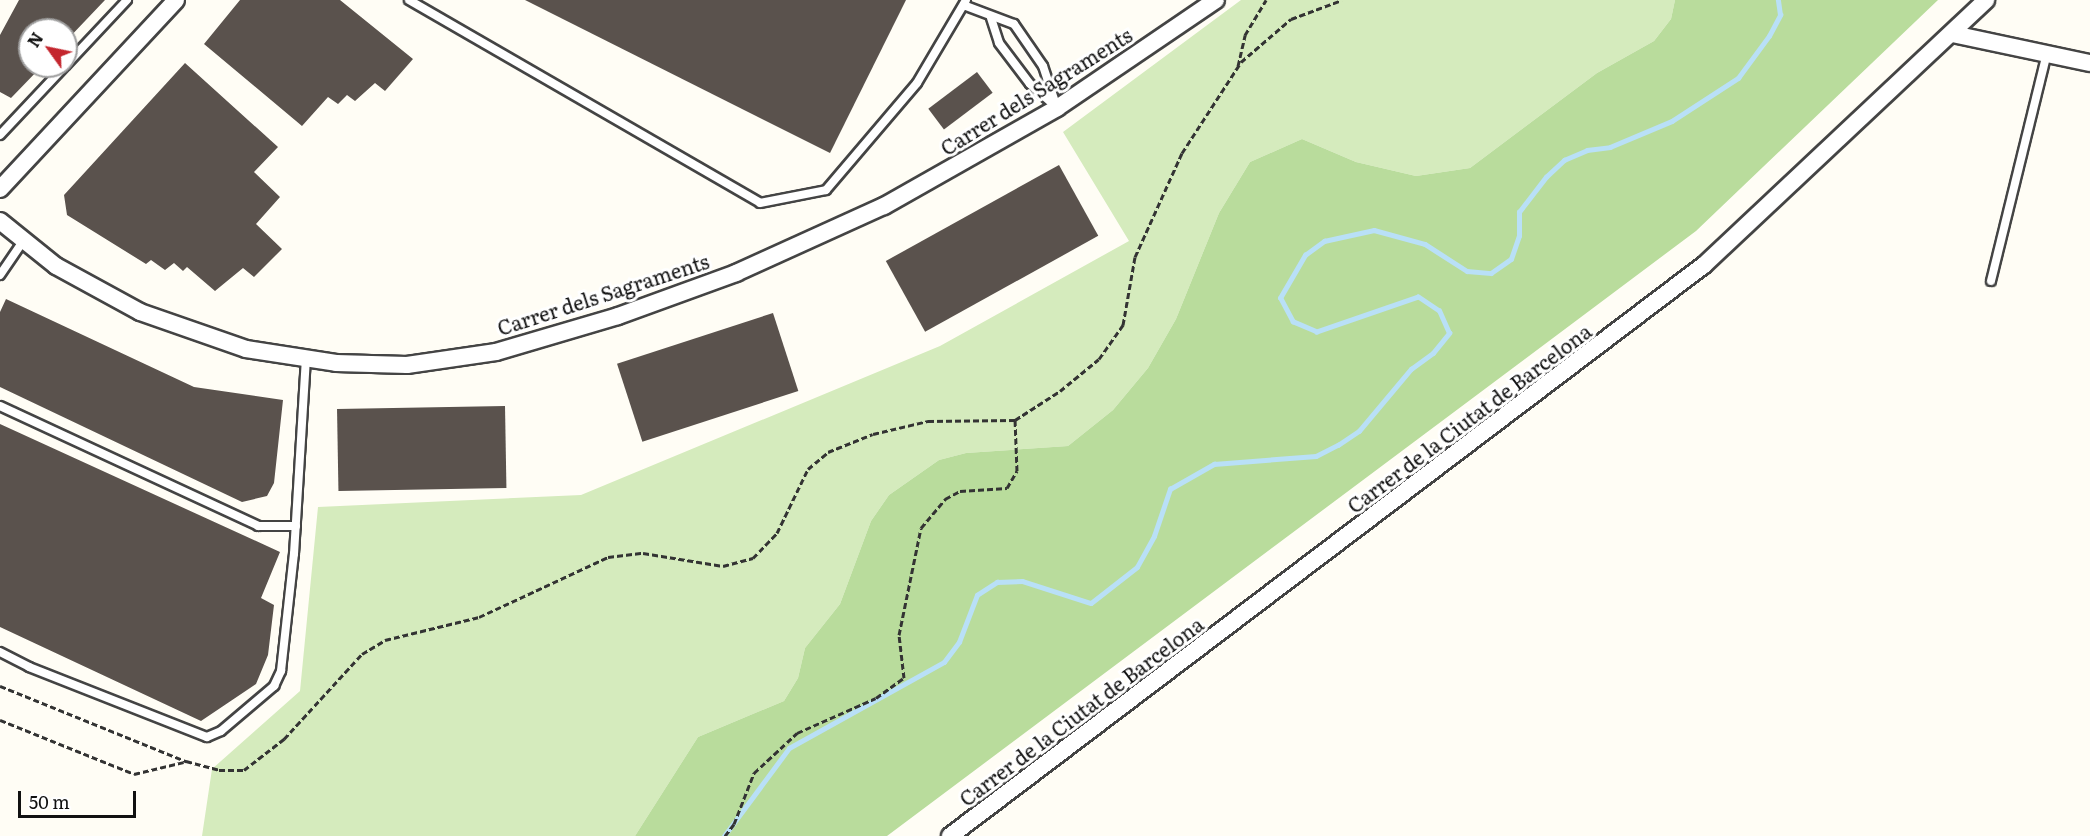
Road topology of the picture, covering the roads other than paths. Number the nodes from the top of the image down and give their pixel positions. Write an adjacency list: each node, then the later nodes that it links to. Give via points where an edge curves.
1 (127, 0): 9 (lane)
2 (176, 0): 15 (street)
3 (409, 0): 6 (lane, via 760,203 826,190 917,83)
4 (1216, 0): 13 (street, Carrer dels Sagraments)
5 (1986, 0): 8 (street, Carrer de la Ciutat de Barcelona)
6 (966, 3): 7 (lane)
7 (991, 18): 13 (lane, via 999,43 1030,84); 13 (lane, via 1014,24 1043,66)
8 (1953, 34): 10 (street); 24 (street, Carrer de la Ciutat de Barcelona, via 1704,266)
9 (78, 51)
10 (2047, 53): 11 (street); 19 (lane)
11 (2090, 63)
12 (53, 78): 14 (lane)
13 (1056, 108): 20 (street, Carrer dels Sagraments, via 884,206 736,273 618,316 496,352 407,365)
14 (0, 135)
15 (0, 189)
16 (0, 221): 17 (street, Carrer dels Sagraments)
17 (24, 240): 18 (lane); 20 (street, Carrer dels Sagraments, via 56,266 140,312 246,350)
18 (0, 274)
19 (1991, 281)
20 (306, 360): 22 (lane)
21 (0, 406): 22 (lane, via 258,526)
22 (296, 526): 23 (lane, via 281,671 274,686 214,735 190,732)
23 (0, 652)
24 (950, 836)

